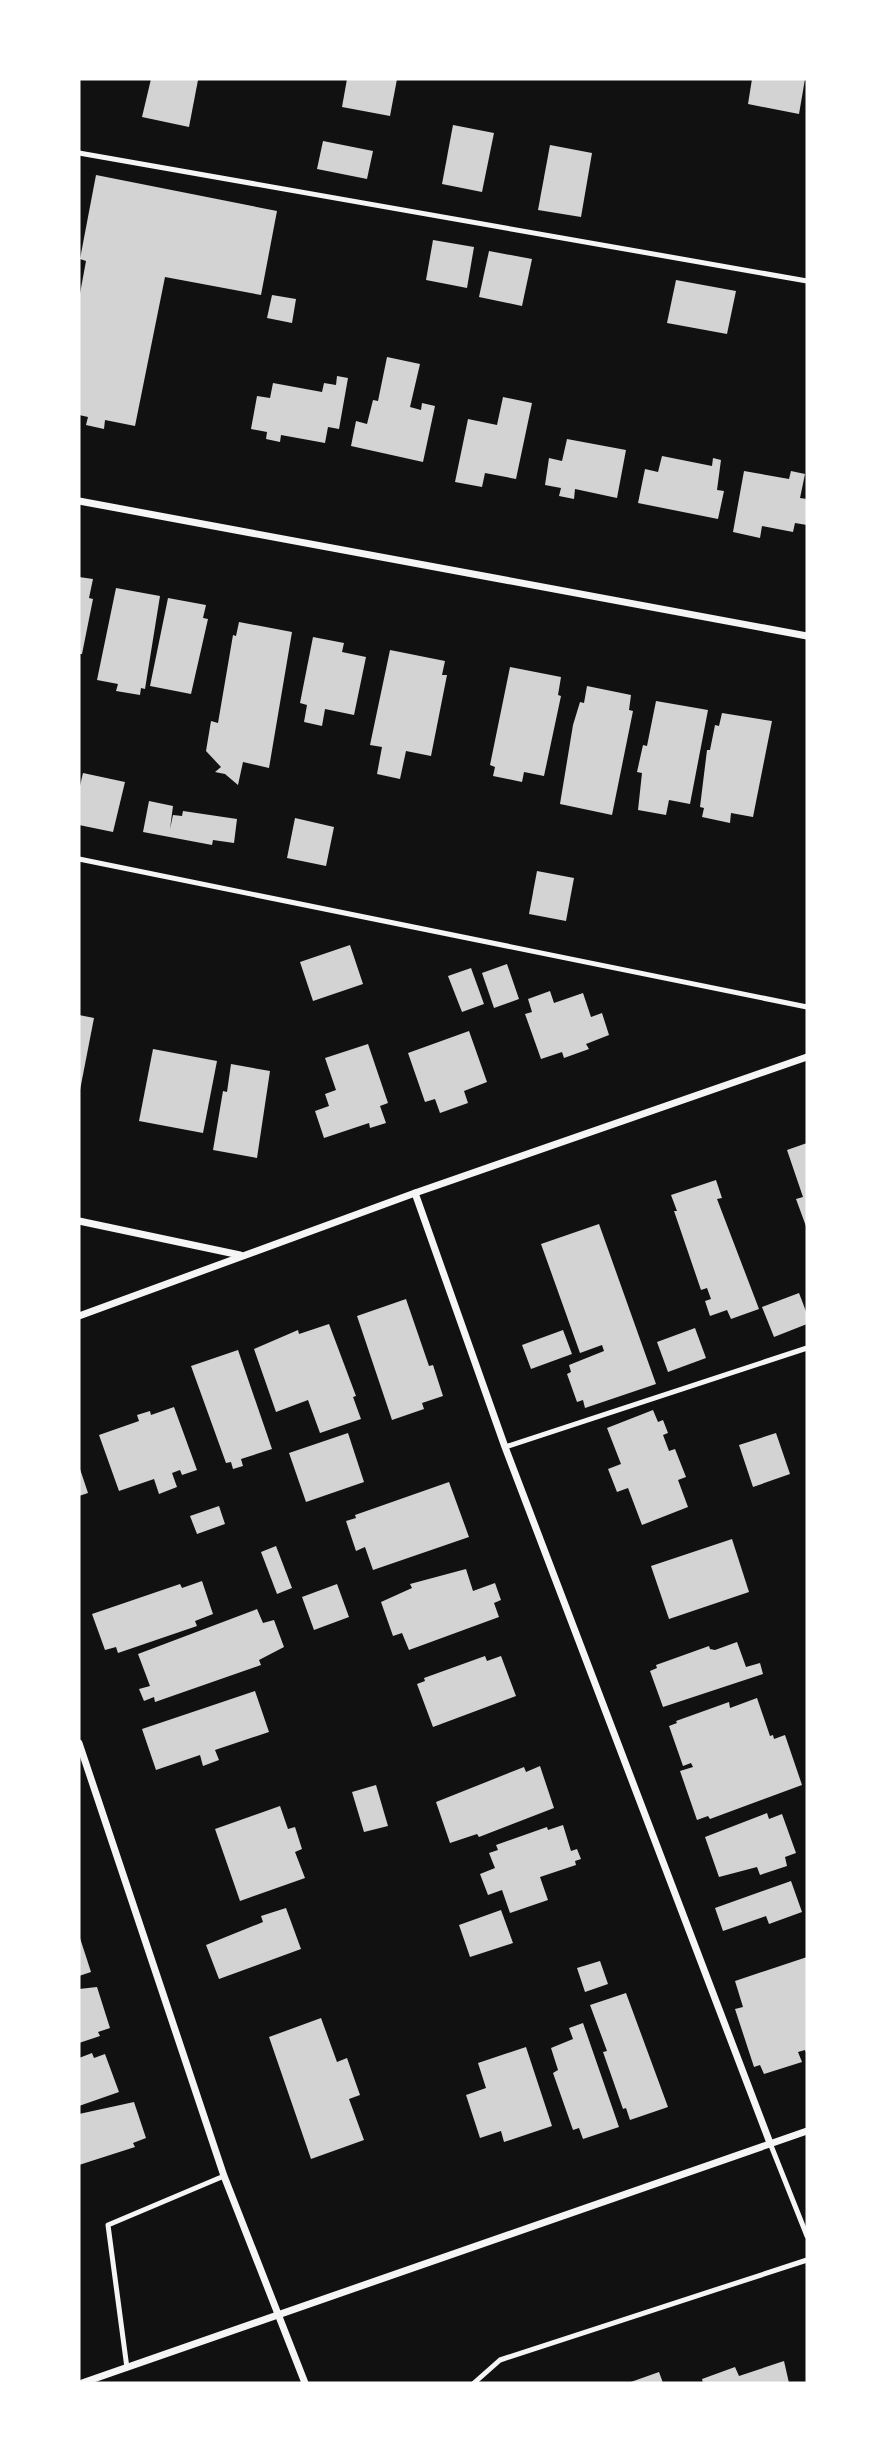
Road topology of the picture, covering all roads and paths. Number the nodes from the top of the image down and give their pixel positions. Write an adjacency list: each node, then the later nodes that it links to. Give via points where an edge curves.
1 (79, 153): 2 (lane)
2 (807, 281)
3 (79, 501): 4 (street)
4 (807, 636)
5 (79, 859): 6 (lane)
6 (807, 1007)
7 (807, 1057): 8 (street)
8 (415, 1193): 10 (street); 13 (street)
9 (79, 1221): 10 (street)
10 (240, 1256): 11 (street)
11 (79, 1316)
12 (807, 1348): 13 (lane)
13 (505, 1447): 16 (street)
14 (79, 1743): 17 (street)
15 (807, 2131): 16 (street)
16 (770, 2143): 18 (lane); 20 (street)
17 (224, 2176): 20 (street); 21 (lane, via 108,2225)
18 (807, 2236)
19 (807, 2260): 24 (lane, via 500,2360)
20 (278, 2317): 21 (street); 23 (street)
21 (127, 2368): 22 (street)
22 (82, 2383)
23 (305, 2383)
24 (474, 2383)

